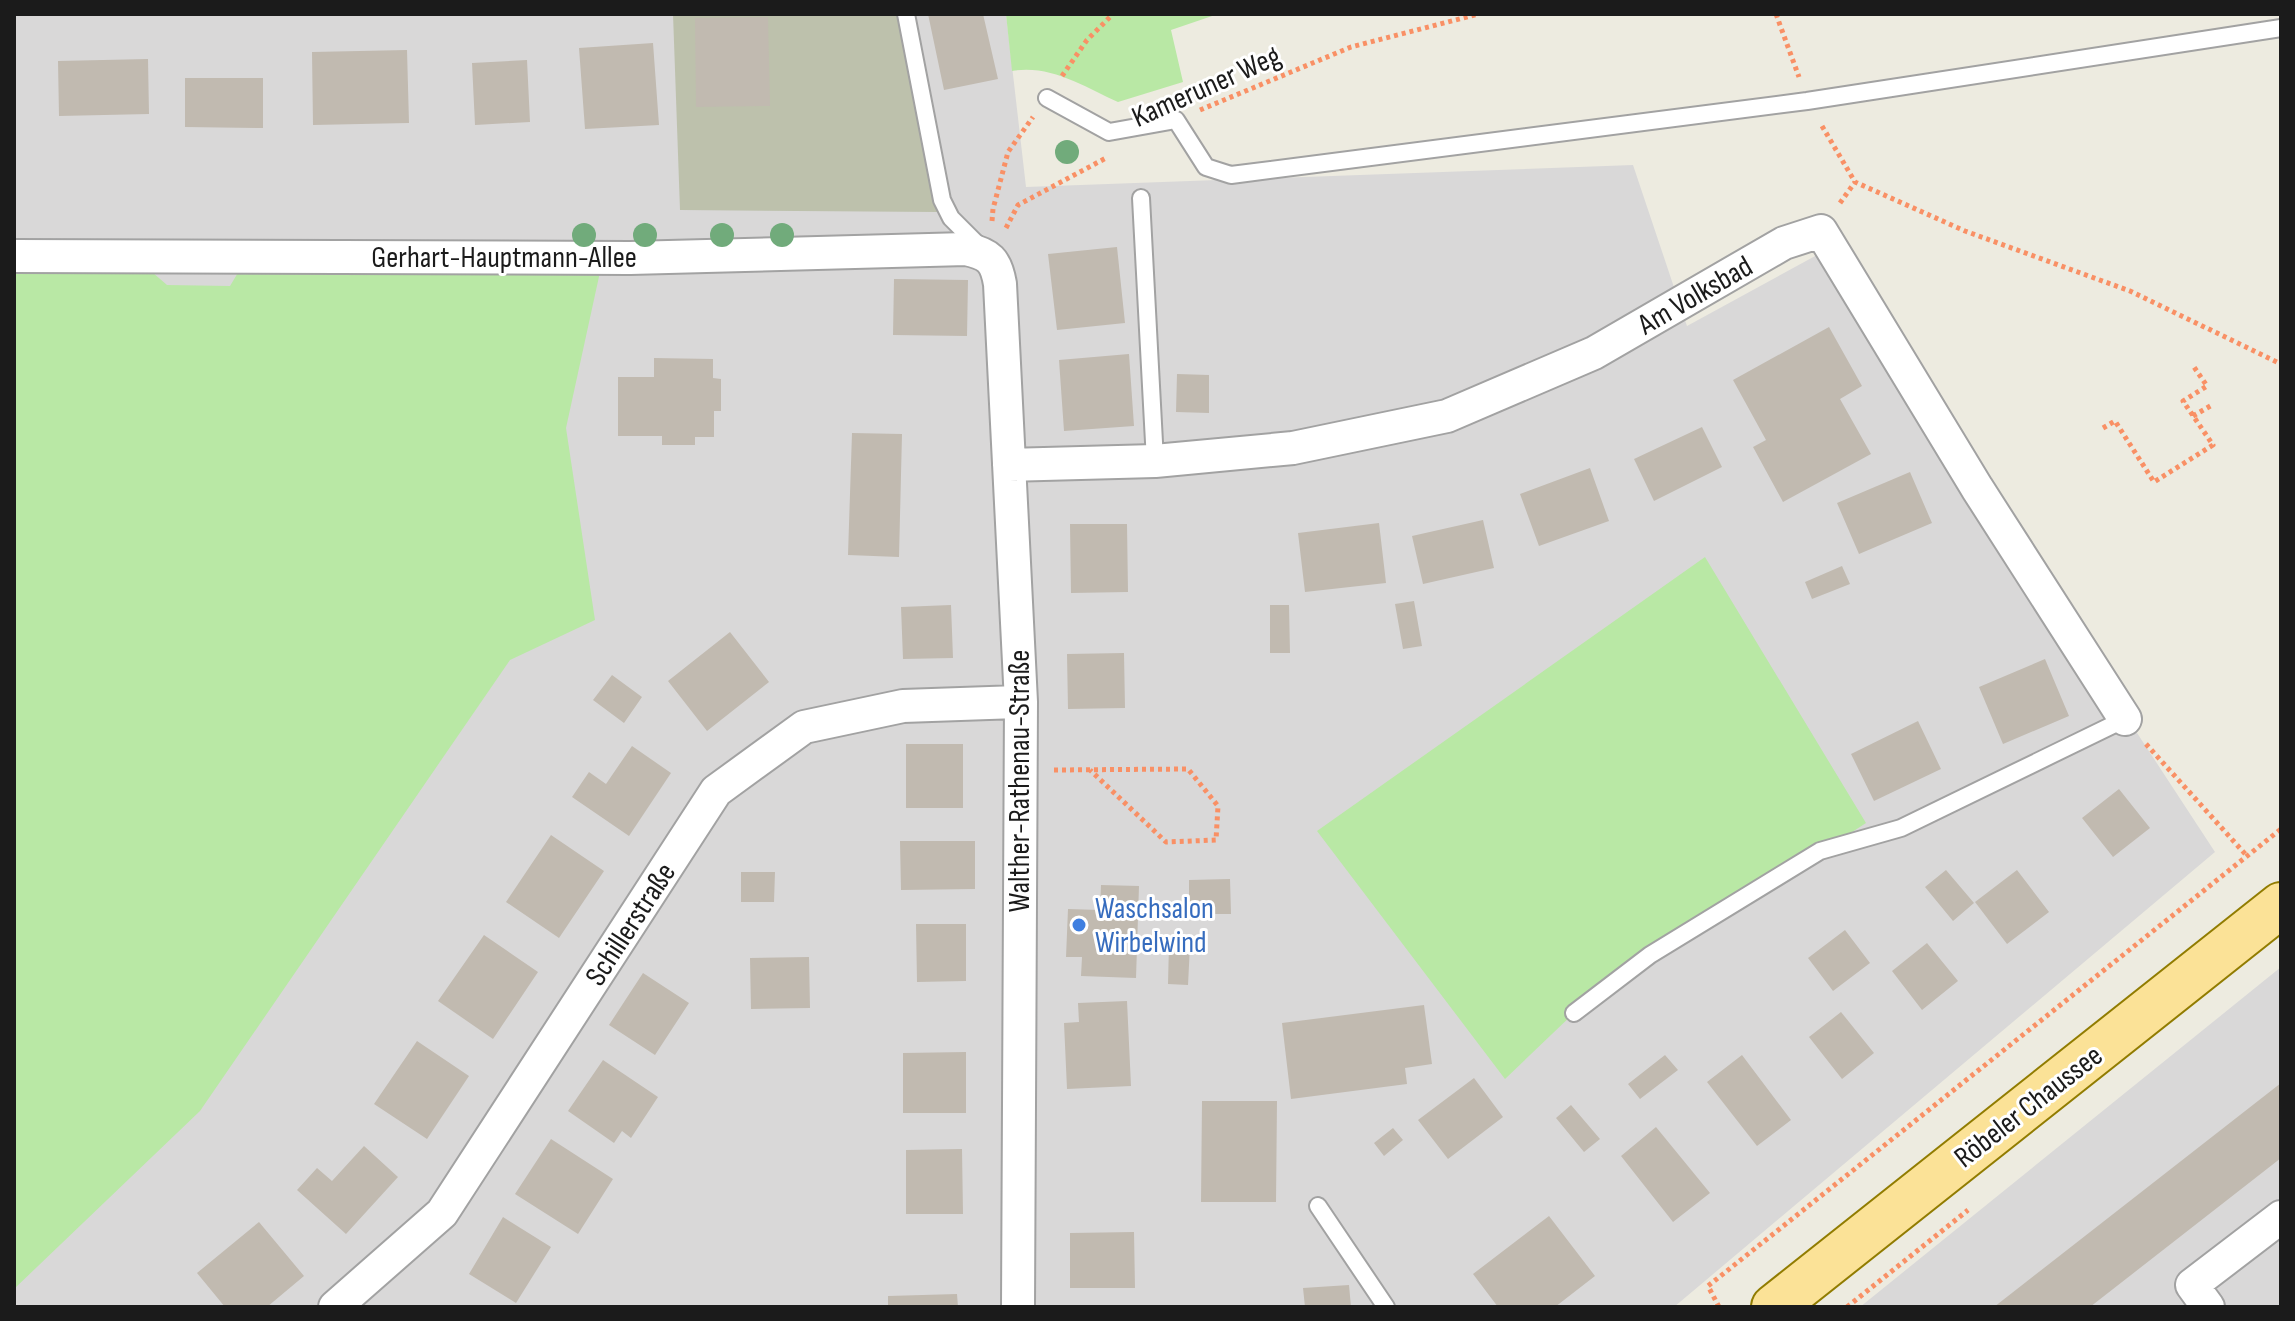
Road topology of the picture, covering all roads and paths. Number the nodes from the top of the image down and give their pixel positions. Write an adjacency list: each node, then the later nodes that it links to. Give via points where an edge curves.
1 (906, 14): 12 (lane, via 942,200 951,218)
2 (1113, 14): 6 (path, via 1087,40)
3 (1479, 14): 8 (path, Kameruner Weg, via 1351,47)
4 (1776, 14): 7 (path)
5 (2281, 28): 7 (lane)
6 (1047, 98): 8 (lane, via 1109,132); 12 (path, via 1008,152 993,209)
7 (1807, 101): 8 (lane, via 1231,175 1206,167); 13 (path, via 1855,182 1965,231 2130,291)
8 (1176, 120)
9 (1110, 155): 12 (path, Kameruner Weg, via 1018,205)
10 (1141, 198): 18 (lane)
11 (14, 256): 12 (street, Gerhart-Hauptmann-Allee, via 630,258 966,249)
12 (991, 258): 19 (street, Walther-Rathenau-Straße, via 1000,284)
13 (2281, 364)
14 (2194, 367): 16 (path, via 2207,386 2183,401)
15 (2212, 405): 16 (path)
16 (2193, 416): 17 (path, via 2213,445 2154,482 2115,421)
17 (2103, 428)
18 (1155, 461): 19 (street, Am Volksbad); 21 (street, Am Volksbad, via 1293,448 1447,416 1594,353 1784,243 1821,231)
19 (1009, 465): 20 (street, Walther-Rathenau-Straße)
20 (1021, 702): 22 (street, Walther-Rathenau-Straße); 30 (street, Schillerstraße, via 903,706 804,727 716,791 442,1213)
21 (2125, 719): 25 (path); 27 (lane, via 1901,828 1820,851 1650,955)
22 (1021, 770): 23 (path); 31 (street, Walther-Rathenau-Straße)
23 (1090, 770): 23 (path, via 1188,769 1218,806 1216,840 1166,842)
24 (2281, 829): 25 (path)
25 (2247, 856): 33 (path, via 1708,1286)
26 (2281, 905): 34 (main road, Röbeler Chaussee)
27 (1574, 1013)
28 (1318, 1206): 32 (lane)
29 (2281, 1217): 35 (street, via 2192,1285)
30 (335, 1307)
31 (1018, 1307)
32 (1386, 1307)
33 (1719, 1307)
34 (1774, 1307)
35 (2208, 1307)

